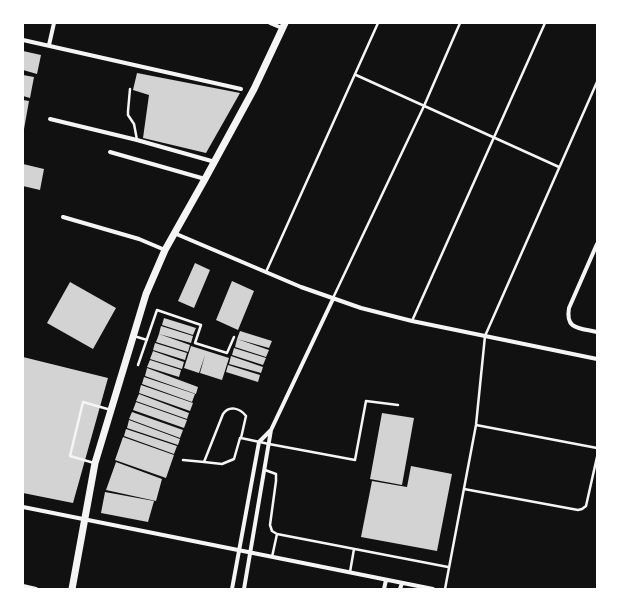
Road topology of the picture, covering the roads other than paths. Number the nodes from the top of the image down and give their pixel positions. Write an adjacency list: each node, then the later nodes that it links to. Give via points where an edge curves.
1 (54, 23): 8 (street)
2 (270, 23): 6 (street)
3 (378, 23): 9 (lane)
4 (460, 23): 13 (lane)
5 (545, 23): 15 (lane)
6 (283, 26): 18 (main road, via 254,89)
7 (23, 40): 8 (street)
8 (49, 45): 12 (street)
9 (356, 75): 13 (lane); 25 (lane)
10 (597, 82): 19 (lane)
11 (130, 89): 16 (lane, via 128,115 134,124)
12 (241, 89)
13 (424, 106): 15 (lane); 26 (lane)
14 (50, 118): 16 (street)
15 (494, 137): 19 (lane); 27 (lane)
16 (137, 140): 18 (street)
17 (110, 152): 20 (street)
18 (215, 162): 20 (main road)
19 (559, 167): 30 (lane)
20 (205, 180): 22 (main road)
21 (63, 217): 24 (street, via 139,239)
22 (174, 233): 24 (main road); 25 (street)
23 (597, 244): 28 (street, via 568,315 572,326)
24 (165, 250): 29 (main road, via 146,294)
25 (266, 272): 26 (street)
26 (333, 299): 27 (street); 38 (street)
27 (412, 320): 30 (street)
28 (597, 332)
29 (133, 335): 32 (lane); 36 (main road)
30 (485, 336): 33 (street); 37 (lane)
31 (234, 337): 32 (lane, via 227,354 195,343 201,325 157,310)
32 (147, 340): 34 (lane)
33 (597, 359)
34 (138, 364)
35 (398, 405): 41 (lane, via 366,401 355,460)
36 (111, 410): 46 (main road); 46 (lane, via 83,402 70,456)
37 (476, 425): 42 (lane); 48 (lane)
38 (271, 430): 40 (street); 41 (street)
39 (240, 438): 40 (lane); 45 (lane, via 234,459 222,464); 45 (lane, via 246,416 238,410 228,409)
40 (258, 442): 41 (lane); 53 (street)
41 (269, 444): 47 (street)
42 (597, 448)
43 (597, 457): 48 (lane, via 586,506 578,510)
44 (183, 460): 45 (lane)
45 (204, 462)
46 (95, 463): 50 (main road)
47 (265, 470): 51 (lane, via 276,474 270,525 272,531); 54 (street)
48 (464, 489): 56 (lane)
49 (23, 507): 50 (street)
50 (85, 520): 53 (street); 62 (main road)
51 (277, 534): 52 (lane); 55 (lane)
52 (354, 549): 56 (lane); 57 (lane)
53 (240, 550): 54 (street); 63 (street)
54 (251, 553): 55 (street); 64 (street)
55 (272, 557): 57 (street)
56 (448, 567): 68 (lane)
57 (350, 573): 58 (street)
58 (386, 580): 59 (street); 65 (street)
59 (402, 583): 66 (street); 67 (street)
60 (23, 586): 61 (street)
61 (36, 589)
62 (72, 589)
63 (232, 589)
64 (244, 589)
65 (384, 589)
66 (400, 589)
67 (433, 589)
68 (445, 589)

